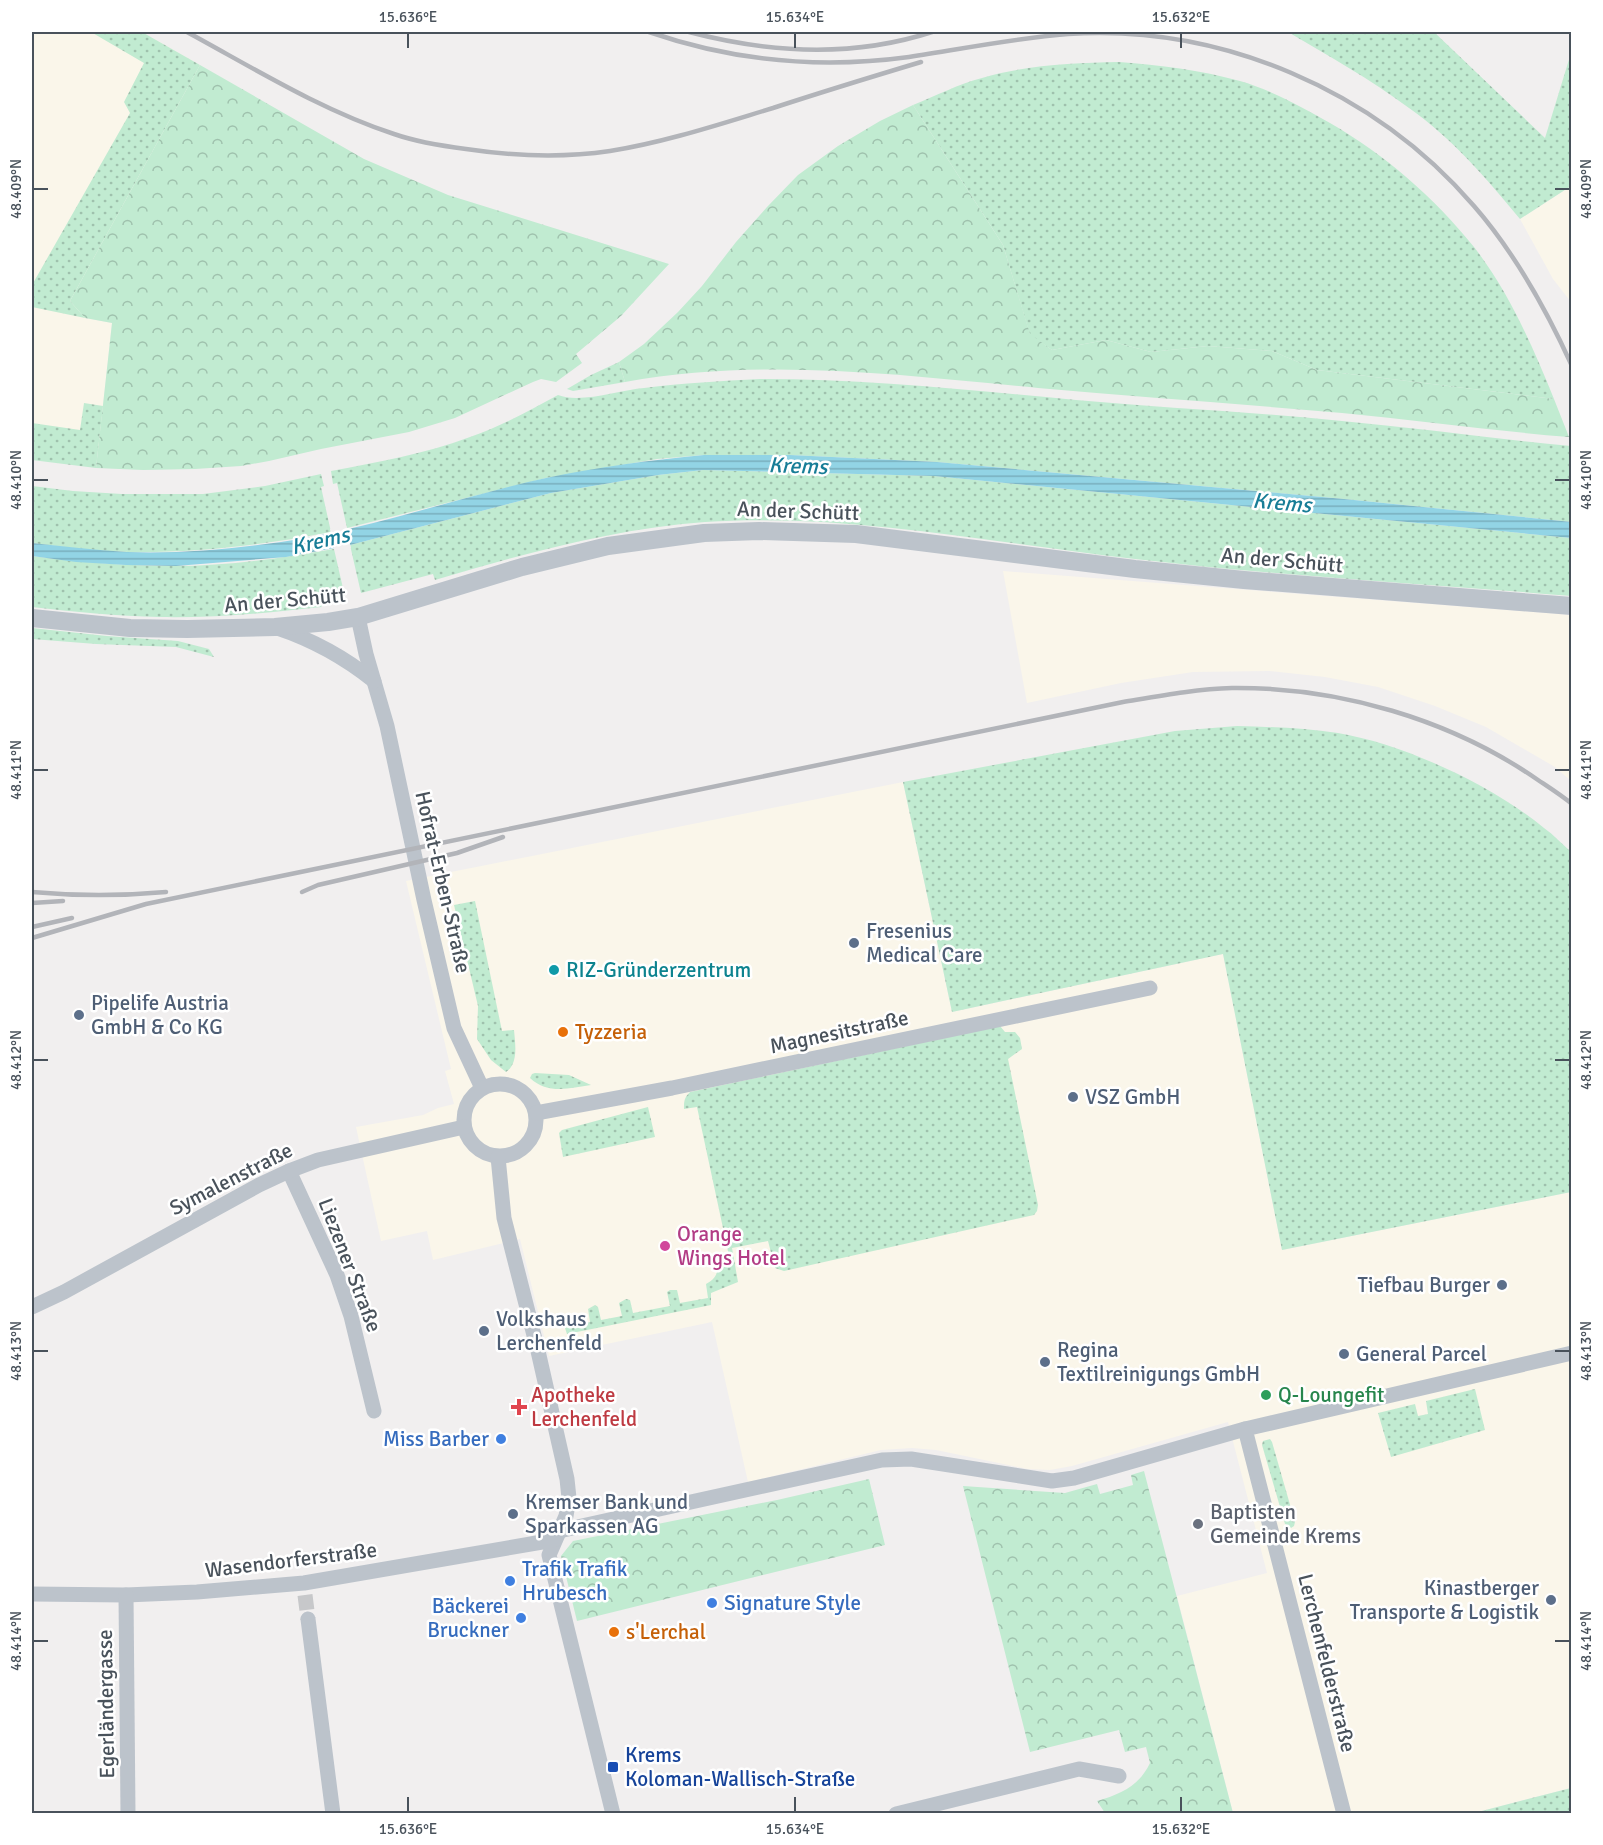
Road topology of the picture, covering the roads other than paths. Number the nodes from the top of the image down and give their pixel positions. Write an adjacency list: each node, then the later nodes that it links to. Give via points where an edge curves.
1 (1572, 606): 2 (street, An der Schütt, via 1244,580 856,534 759,531 704,532 608,546 522,567)
2 (358, 617): 4 (street, An der Schütt); 5 (street, Hofrat-Erben-Straße)
3 (32, 618): 4 (street, An der Schütt, via 130,628)
4 (274, 627): 5 (street, via 327,648)
5 (374, 681): 7 (street, Hofrat-Erben-Straße, via 454,1028)
6 (1150, 988): 8 (street, Magnesitstraße)
7 (482, 1088): 8 (street, via 498,1084 514,1087 528,1097); 9 (street, via 465,1110)
8 (536, 1113): 10 (street, via 535,1130 527,1144 514,1154)
9 (464, 1127): 10 (street, via 470,1142 482,1152); 11 (street, Symalenstraße, via 318,1160)
10 (498, 1157): 16 (street, via 504,1218 567,1479 566,1516)
11 (289, 1171): 12 (street, Symalenstraße); 14 (street, Liezener Straße, via 337,1275)
12 (32, 1306)
13 (1572, 1353): 15 (street)
14 (374, 1411)
15 (1245, 1429): 16 (street, Wasendorferstraße, via 1052,1481 911,1459 882,1460); 25 (street, Lerchenfelderstraße)
16 (557, 1536): 18 (street, Wasendorferstraße, via 304,1589); 23 (street, via 549,1555)
17 (32, 1593): 18 (street, Wasendorferstraße)
18 (126, 1595): 21 (street, Egerländergasse)
19 (308, 1619): 22 (street)
20 (1119, 1776): 24 (street, via 1079,1768)
21 (128, 1814)
22 (333, 1814)
23 (613, 1814)
24 (896, 1814)
25 (1344, 1814)

